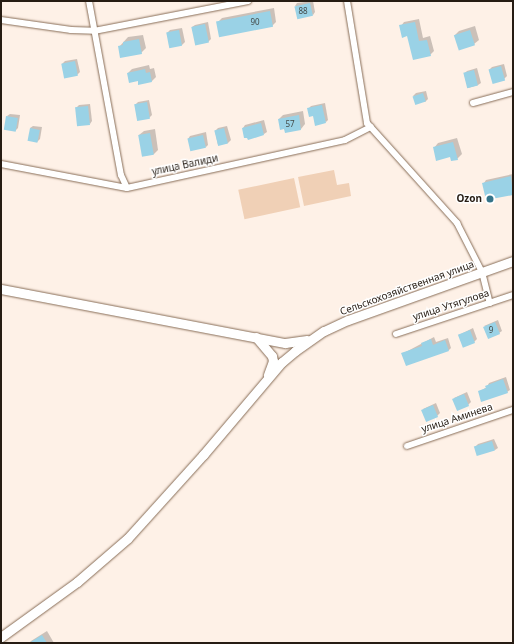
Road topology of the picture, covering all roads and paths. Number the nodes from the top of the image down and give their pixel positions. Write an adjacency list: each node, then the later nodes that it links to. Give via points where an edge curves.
1 (89, 1): 5 (street)
2 (248, 1): 5 (street)
3 (347, 1): 8 (street, via 367,122)
4 (1, 20): 5 (street)
5 (94, 31): 10 (street, via 121,175)
6 (513, 92): 7 (street)
7 (473, 103)
8 (371, 127): 10 (street, улица Валиди, via 345,140); 12 (street, via 457,223)
9 (1, 164): 10 (street, улица Валиди)
10 (127, 188)
11 (513, 261): 12 (main road, Сельскохозяйственная улица)
12 (482, 272): 15 (street); 18 (main road, Сельскохозяйственная улица, via 348,320)
13 (1, 289): 17 (main road)
14 (513, 295): 15 (street, улица Утягулова)
15 (490, 303): 16 (street, улица Утягулова)
16 (396, 334)
17 (256, 337): 18 (main road, via 285,343); 19 (main road, via 273,361)
18 (310, 340): 19 (main road, via 282,362)
19 (264, 383): 22 (main road, via 128,538 77,582)
20 (513, 410): 21 (street, улица Аминева)
21 (407, 446)
22 (1, 637)

